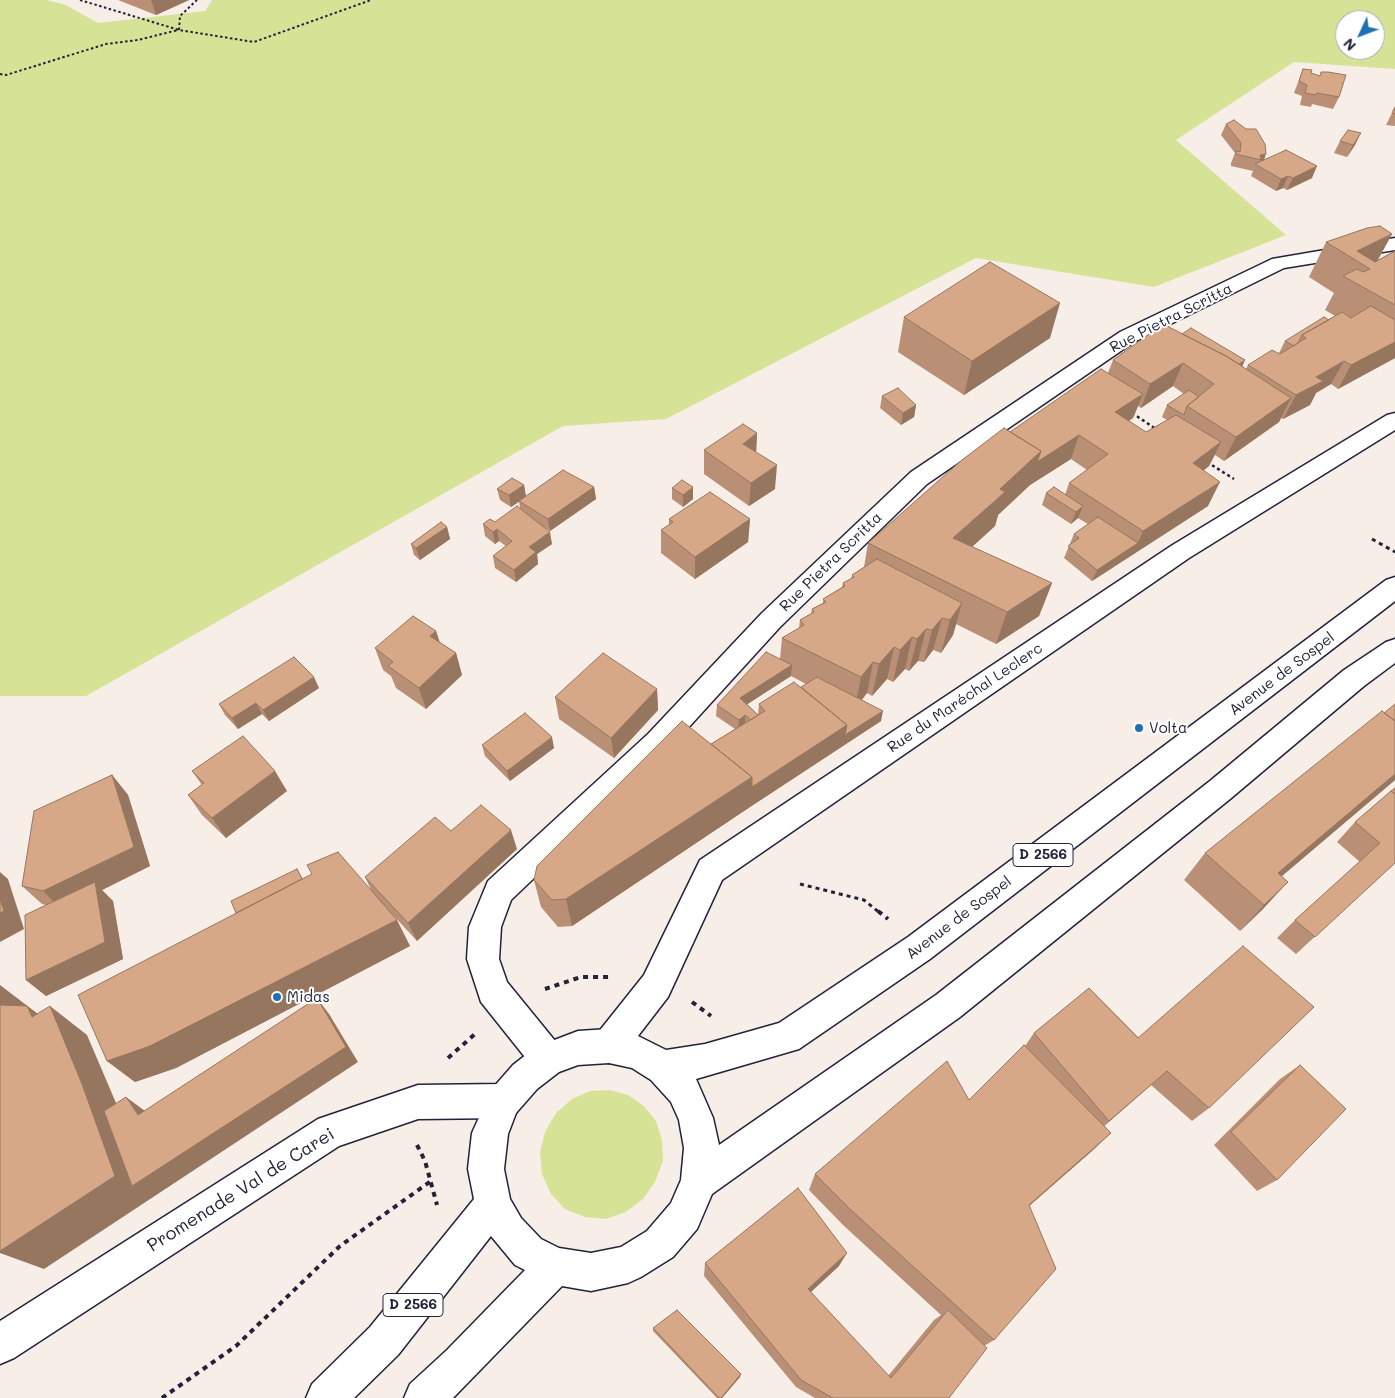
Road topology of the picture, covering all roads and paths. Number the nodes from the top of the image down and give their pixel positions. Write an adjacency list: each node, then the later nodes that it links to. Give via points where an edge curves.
1 (80, 0): 4 (path)
2 (197, 0): 4 (path, via 180,16)
3 (370, 0): 4 (path, via 254,42)
4 (178, 30): 5 (path, via 106,44 6,75)
5 (0, 74)
6 (1395, 244): 25 (street, Rue Pietra Scritta, via 1279,263 1127,338 920,478 771,620 658,742 499,891 485,927 483,959 493,991)
7 (1129, 411): 9 (path)
8 (1395, 420): 11 (street, Rue du Maréchal Leclerc)
9 (1161, 432)
10 (1201, 458): 11 (path)
11 (1266, 500): 23 (street, Rue du Maréchal Leclerc, via 1180,552 711,870 656,986)
12 (1372, 539): 13 (path)
13 (1395, 552)
14 (1395, 587): 26 (street, Avenue de Sospel / D 2566, via 919,948 787,1037 705,1061)
15 (1395, 649): 30 (street, via 1354,678 1220,790 948,1006)
16 (800, 884): 17 (path, via 864,900)
17 (891, 922)
18 (616, 977): 19 (path, via 581,977)
19 (536, 992)
20 (683, 998): 21 (path, via 704,1009)
21 (715, 1022)
22 (479, 1030): 24 (path)
23 (609, 1046): 25 (street, via 578,1048); 26 (street, via 638,1053)
24 (446, 1060)
25 (548, 1060): 27 (street, via 525,1077)
26 (663, 1068): 30 (street, via 683,1090 696,1118 702,1148)
27 (504, 1101): 31 (street, via 490,1133 486,1169); 34 (street, Promenade Val de Carei, via 418,1102 330,1131)
28 (414, 1140): 29 (path)
29 (431, 1181): 32 (path); 35 (path, via 340,1246 236,1346)
30 (699, 1181): 33 (street, via 684,1216 660,1244 628,1264 591,1272)
31 (493, 1204): 33 (street, via 508,1231 528,1252); 36 (street, D 2566, via 384,1341)
32 (437, 1208)
33 (555, 1266): 37 (street)
34 (0, 1344)
35 (162, 1398)
36 (326, 1398)
37 (424, 1398)

